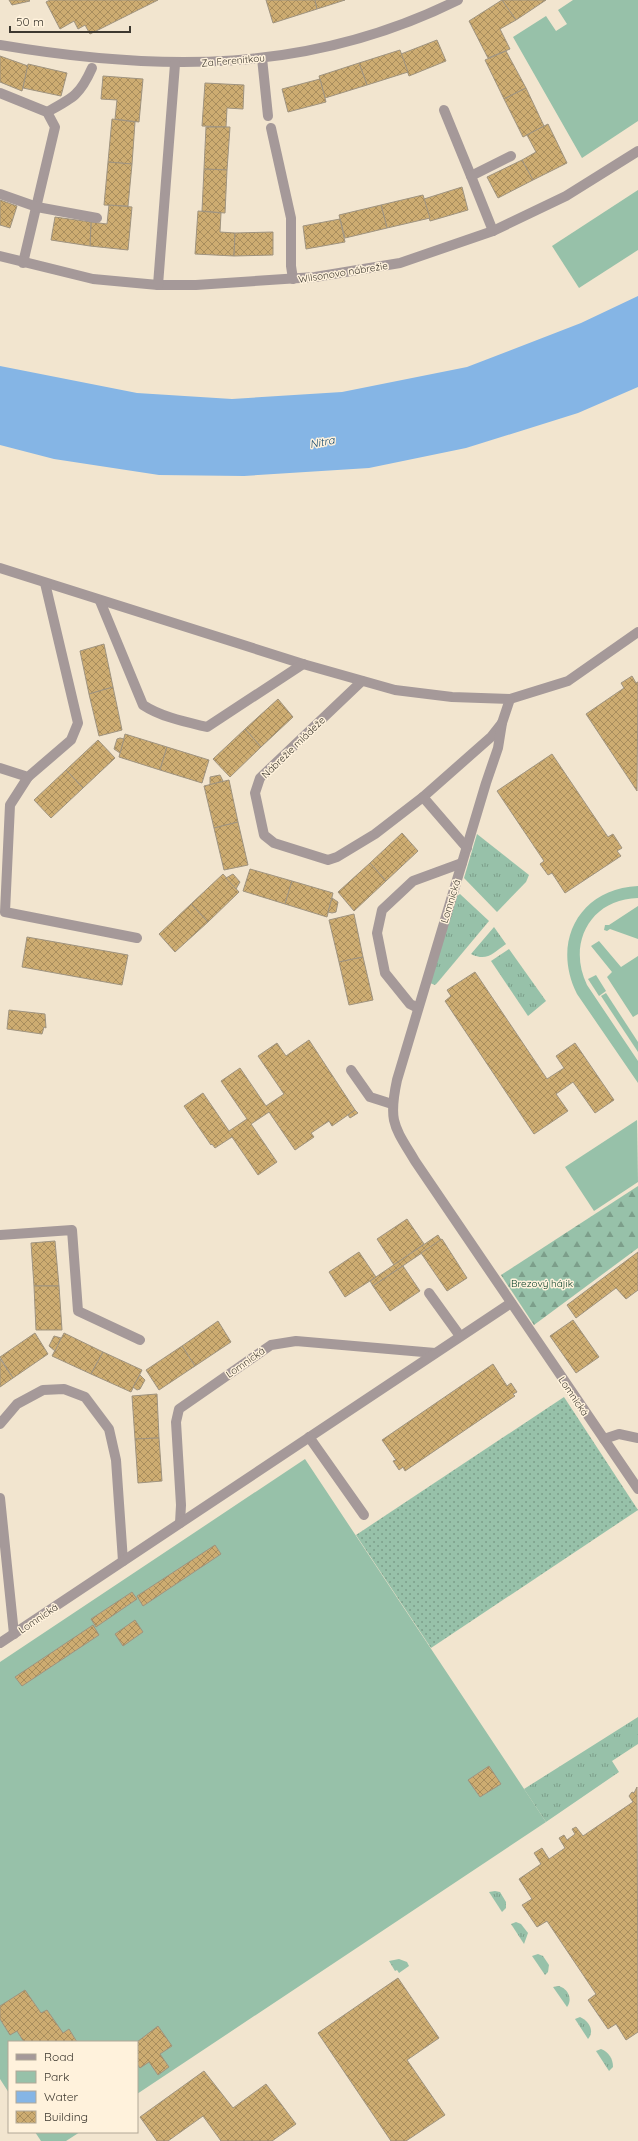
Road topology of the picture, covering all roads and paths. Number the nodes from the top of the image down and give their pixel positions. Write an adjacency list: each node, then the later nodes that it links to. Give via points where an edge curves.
1 (458, 0): 3 (street, Za Ferenitkou, via 426,15 353,41)
2 (0, 45): 4 (street, Za Ferenitkou, via 95,59)
3 (262, 58): 4 (street, Za Ferenitkou); 9 (street)
4 (175, 64): 21 (street)
5 (92, 68): 8 (street, via 73,98)
6 (0, 93): 8 (street)
7 (444, 110): 13 (street)
8 (47, 112): 15 (street, via 55,127)
9 (268, 116)
10 (272, 128): 20 (street, via 291,218)
11 (638, 151): 17 (street, Wilsonovo nábrežie, via 566,196)
12 (511, 156): 13 (street)
13 (471, 176): 17 (street)
14 (0, 194): 15 (street)
15 (37, 208): 16 (street); 19 (street)
16 (97, 218)
17 (493, 231): 20 (street, Wilsonovo nábrežie, via 400,263 315,278)
18 (0, 256): 19 (street, Wilsonovo nábrežie)
19 (23, 262): 21 (street, Wilsonovo nábrežie, via 93,279)
20 (293, 279): 21 (street, Wilsonovo nábrežie, via 196,286)
21 (158, 285)
22 (0, 568): 23 (street)
23 (45, 583): 24 (street); 31 (street, via 78,723 71,740)
24 (100, 601): 26 (street); 26 (street, via 143,705 150,710 188,723 207,727)
25 (638, 632): 28 (street, via 568,681)
26 (303, 664): 27 (street)
27 (362, 681): 28 (street, via 395,690 429,695); 32 (street, Nábrežie mládeže, via 260,778 255,793 264,835 274,842 328,860 375,834)
28 (510, 699): 29 (street, Lomnická)
29 (502, 723): 32 (street, Nábrežie mládeže, via 491,737); 34 (street, Lomnická, via 498,748)
30 (0, 768): 31 (street)
31 (28, 777): 33 (street, via 10,804)
32 (423, 797): 34 (street)
33 (3, 843): 36 (street, via 5,912)
34 (467, 848): 35 (street, Lomnická)
35 (462, 863): 37 (street, Lomnická); 37 (street, via 413,881 382,910 377,933 385,973 410,1004)
36 (137, 938)
37 (418, 1008): 39 (street, Lomnická)
38 (351, 1070): 39 (street, via 370,1097)
39 (392, 1104): 42 (street, Lomnická, via 397,1132)
40 (0, 1235): 44 (street, via 72,1230 78,1311)
41 (429, 1293): 43 (street)
42 (511, 1303): 43 (street, Lomnická); 49 (street, Lomnická)
43 (460, 1336): 45 (street, Lomnická)
44 (140, 1340)
45 (435, 1353): 47 (street, Lomnická); 53 (street, Lomnická, via 296,1341 271,1345 179,1409 176,1422 182,1506)
46 (0, 1424): 54 (street, via 17,1404 44,1390 64,1389 85,1397 109,1429 116,1460)
47 (309, 1437): 52 (street); 53 (street, Lomnická)
48 (638, 1438): 49 (street, via 619,1434)
49 (604, 1440): 50 (street, Lomnická)
50 (638, 1490)
51 (0, 1498): 55 (street, Lomnická)
52 (364, 1515)
53 (180, 1523): 54 (street, Lomnická)
54 (123, 1561): 55 (street, Lomnická)
55 (14, 1634): 56 (street, Lomnická)
56 (0, 1643)

